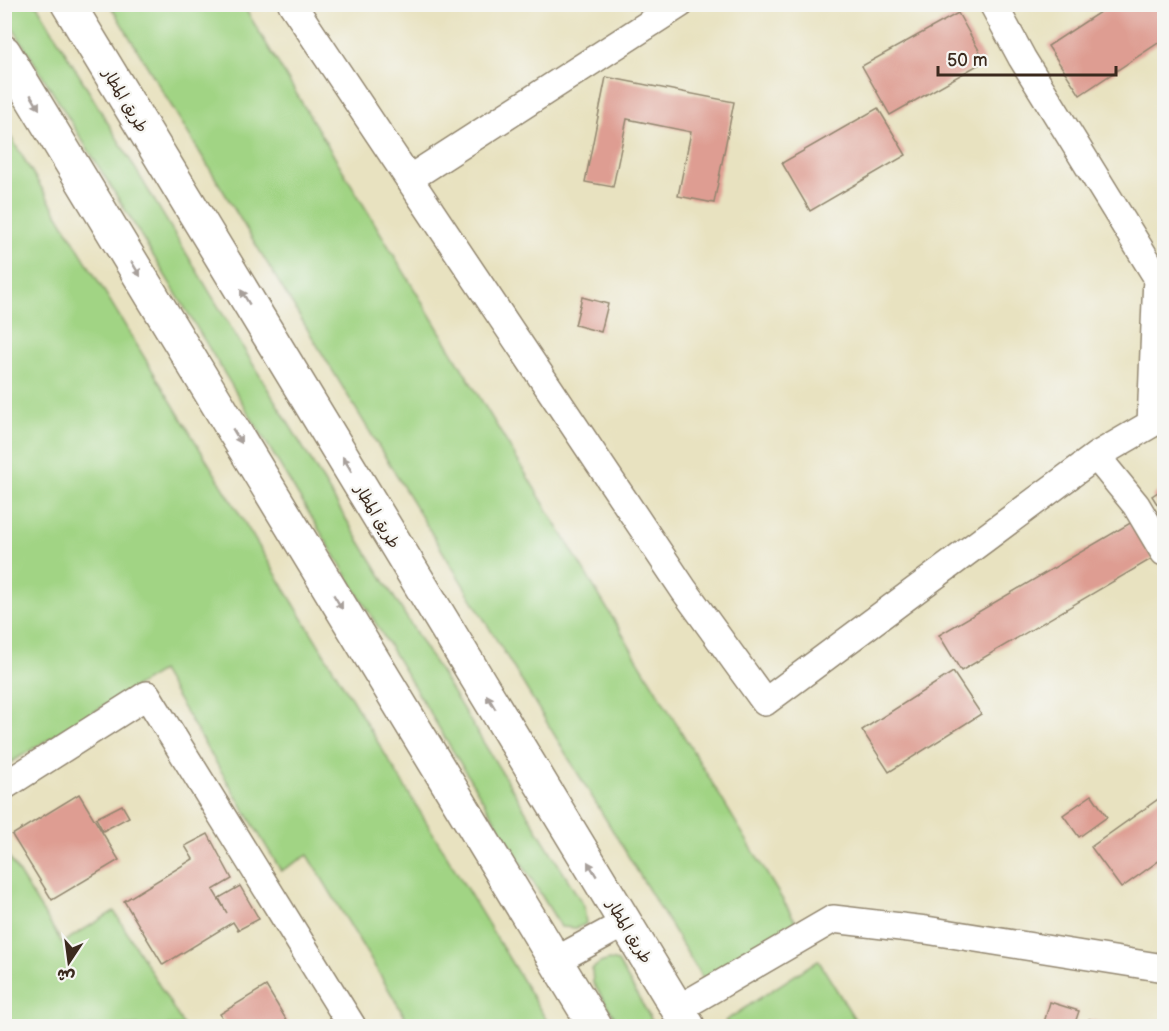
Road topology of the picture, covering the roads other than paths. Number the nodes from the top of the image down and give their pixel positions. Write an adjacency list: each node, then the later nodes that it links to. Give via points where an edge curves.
1 (68, 4): 10 (highway, طريق المطار, one-way to 1)
2 (292, 4): 6 (street)
3 (680, 4): 6 (street)
4 (993, 4): 7 (street, via 1157,277 1151,424)
5 (4, 52): 11 (highway, one-way to 11)
6 (409, 179): 7 (street, via 684,590 765,702)
7 (1096, 456): 8 (street, via 1136,505)
8 (1164, 552)
9 (4, 786): 14 (street, via 147,695)
10 (626, 923): 11 (street); 13 (highway, طريق المطار)
11 (555, 961): 15 (highway)
12 (1164, 968): 13 (street, via 834,919)
13 (683, 1018)
14 (352, 1026)
15 (595, 1026)

